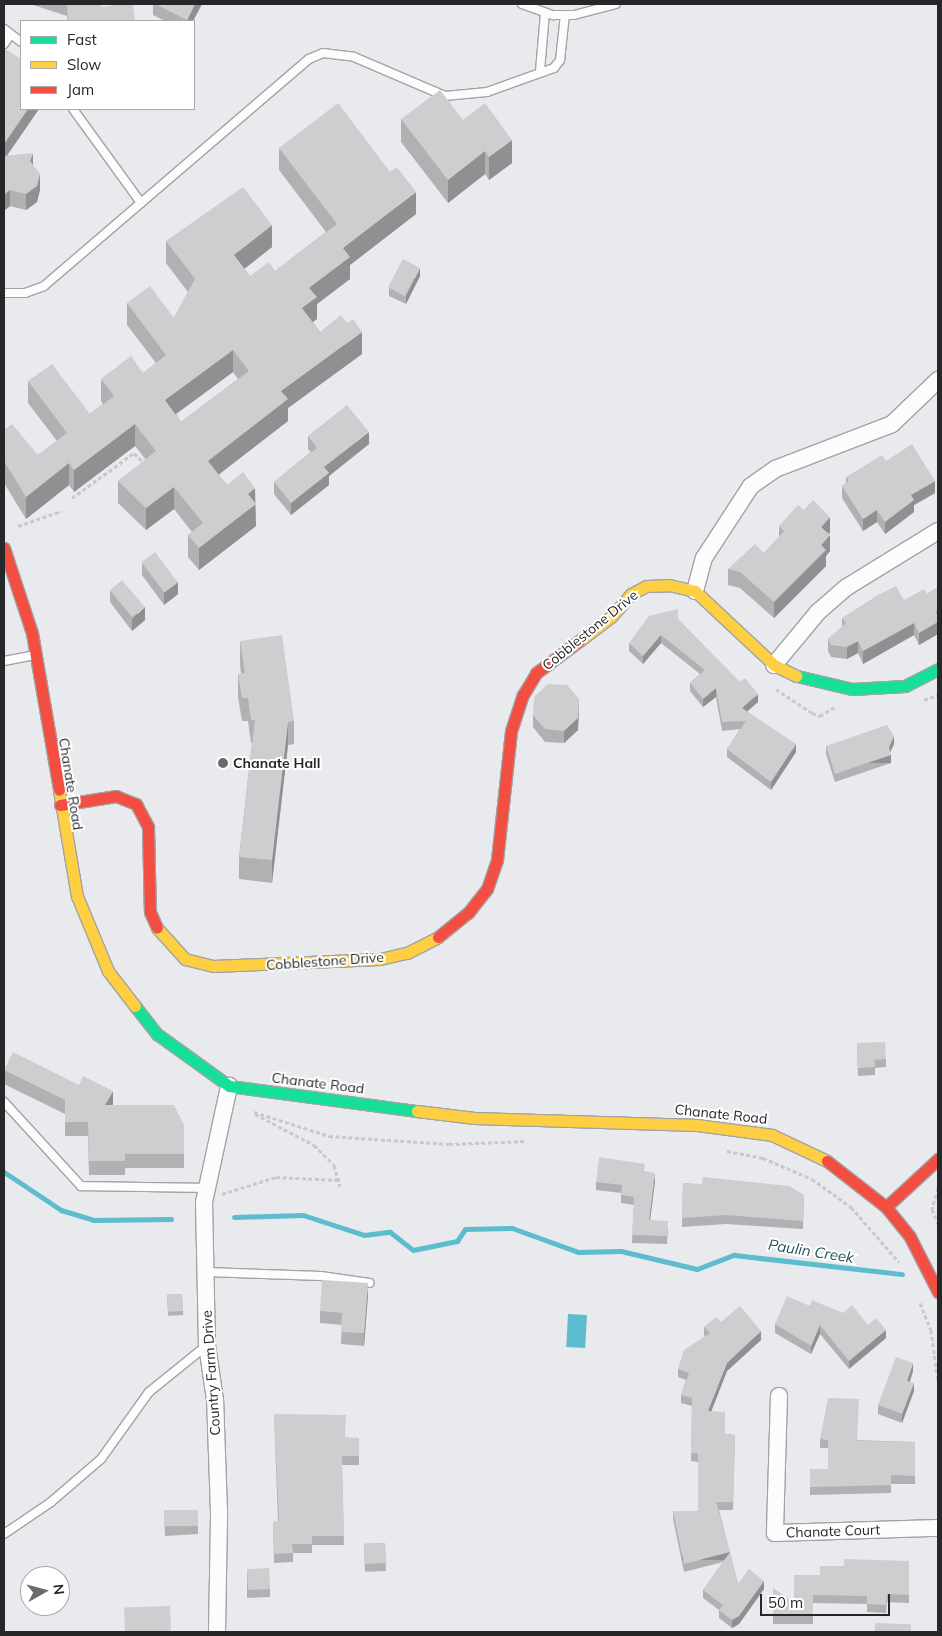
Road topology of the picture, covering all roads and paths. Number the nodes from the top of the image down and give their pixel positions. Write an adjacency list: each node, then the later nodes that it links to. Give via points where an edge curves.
1 (522, 4): 3 (lane)
2 (616, 4): 4 (lane)
3 (545, 13): 4 (lane); 8 (lane)
4 (565, 15): 8 (lane, via 560,60 554,68)
5 (7, 32): 6 (lane); 7 (lane)
6 (20, 41)
7 (4, 44)
8 (540, 71): 10 (lane, via 487,92 445,96 354,57 323,53 309,59)
9 (74, 110): 10 (lane)
10 (141, 203): 11 (lane, via 44,286 25,293)
11 (4, 293)
12 (938, 380): 19 (street, via 892,424 774,468 751,486 704,558)
13 (148, 469): 14 (path, via 134,453)
14 (72, 498)
15 (61, 511): 16 (path)
16 (18, 526)
17 (938, 531): 22 (street, via 847,587 818,612)
18 (4, 548): 20 (street, Chanate Road)
19 (695, 591): 22 (street); 24 (street, Cobblestone Drive, via 669,585 646,586 631,594 611,616 536,673 511,731 497,860 487,890 438,937 407,953 380,959 213,966 185,959 160,934 150,912 148,827 136,804 116,796)
20 (36, 655): 21 (lane); 24 (street, Chanate Road)
21 (4, 661)
22 (774, 665): 23 (street, via 800,678 852,689 905,686)
23 (938, 669)
24 (60, 805): 25 (street, Chanate Road, via 77,896 108,971 157,1034)
25 (229, 1086): 33 (street, Country Farm Drive); 34 (street, Chanate Road, via 474,1118 697,1125 772,1135 819,1155)
26 (4, 1102): 33 (lane, via 81,1186)
27 (536, 1140): 30 (path, via 450,1144 329,1136 244,1108 314,1145 334,1165)
28 (719, 1149): 36 (path, via 763,1158 812,1179 851,1207)
29 (938, 1159): 34 (street)
30 (339, 1180): 31 (path); 33 (path, via 276,1177)
31 (340, 1186)
32 (938, 1188): 35 (path, via 932,1209)
33 (213, 1192): 37 (street, Country Farm Drive)
34 (886, 1207): 39 (street, Chanate Road, via 910,1237)
35 (938, 1224)
36 (902, 1265)
37 (206, 1272): 38 (lane, via 321,1276); 41 (street, Country Farm Drive)
38 (370, 1283)
39 (938, 1292)
40 (917, 1295): 42 (path, via 931,1330)
41 (207, 1345): 45 (lane, via 149,1392 101,1459 51,1502); 46 (street, Country Farm Drive, via 215,1400)
42 (938, 1382)
43 (779, 1396): 44 (street, Chanate Court, via 775,1533)
44 (938, 1528)
45 (4, 1534)
46 (217, 1632)

